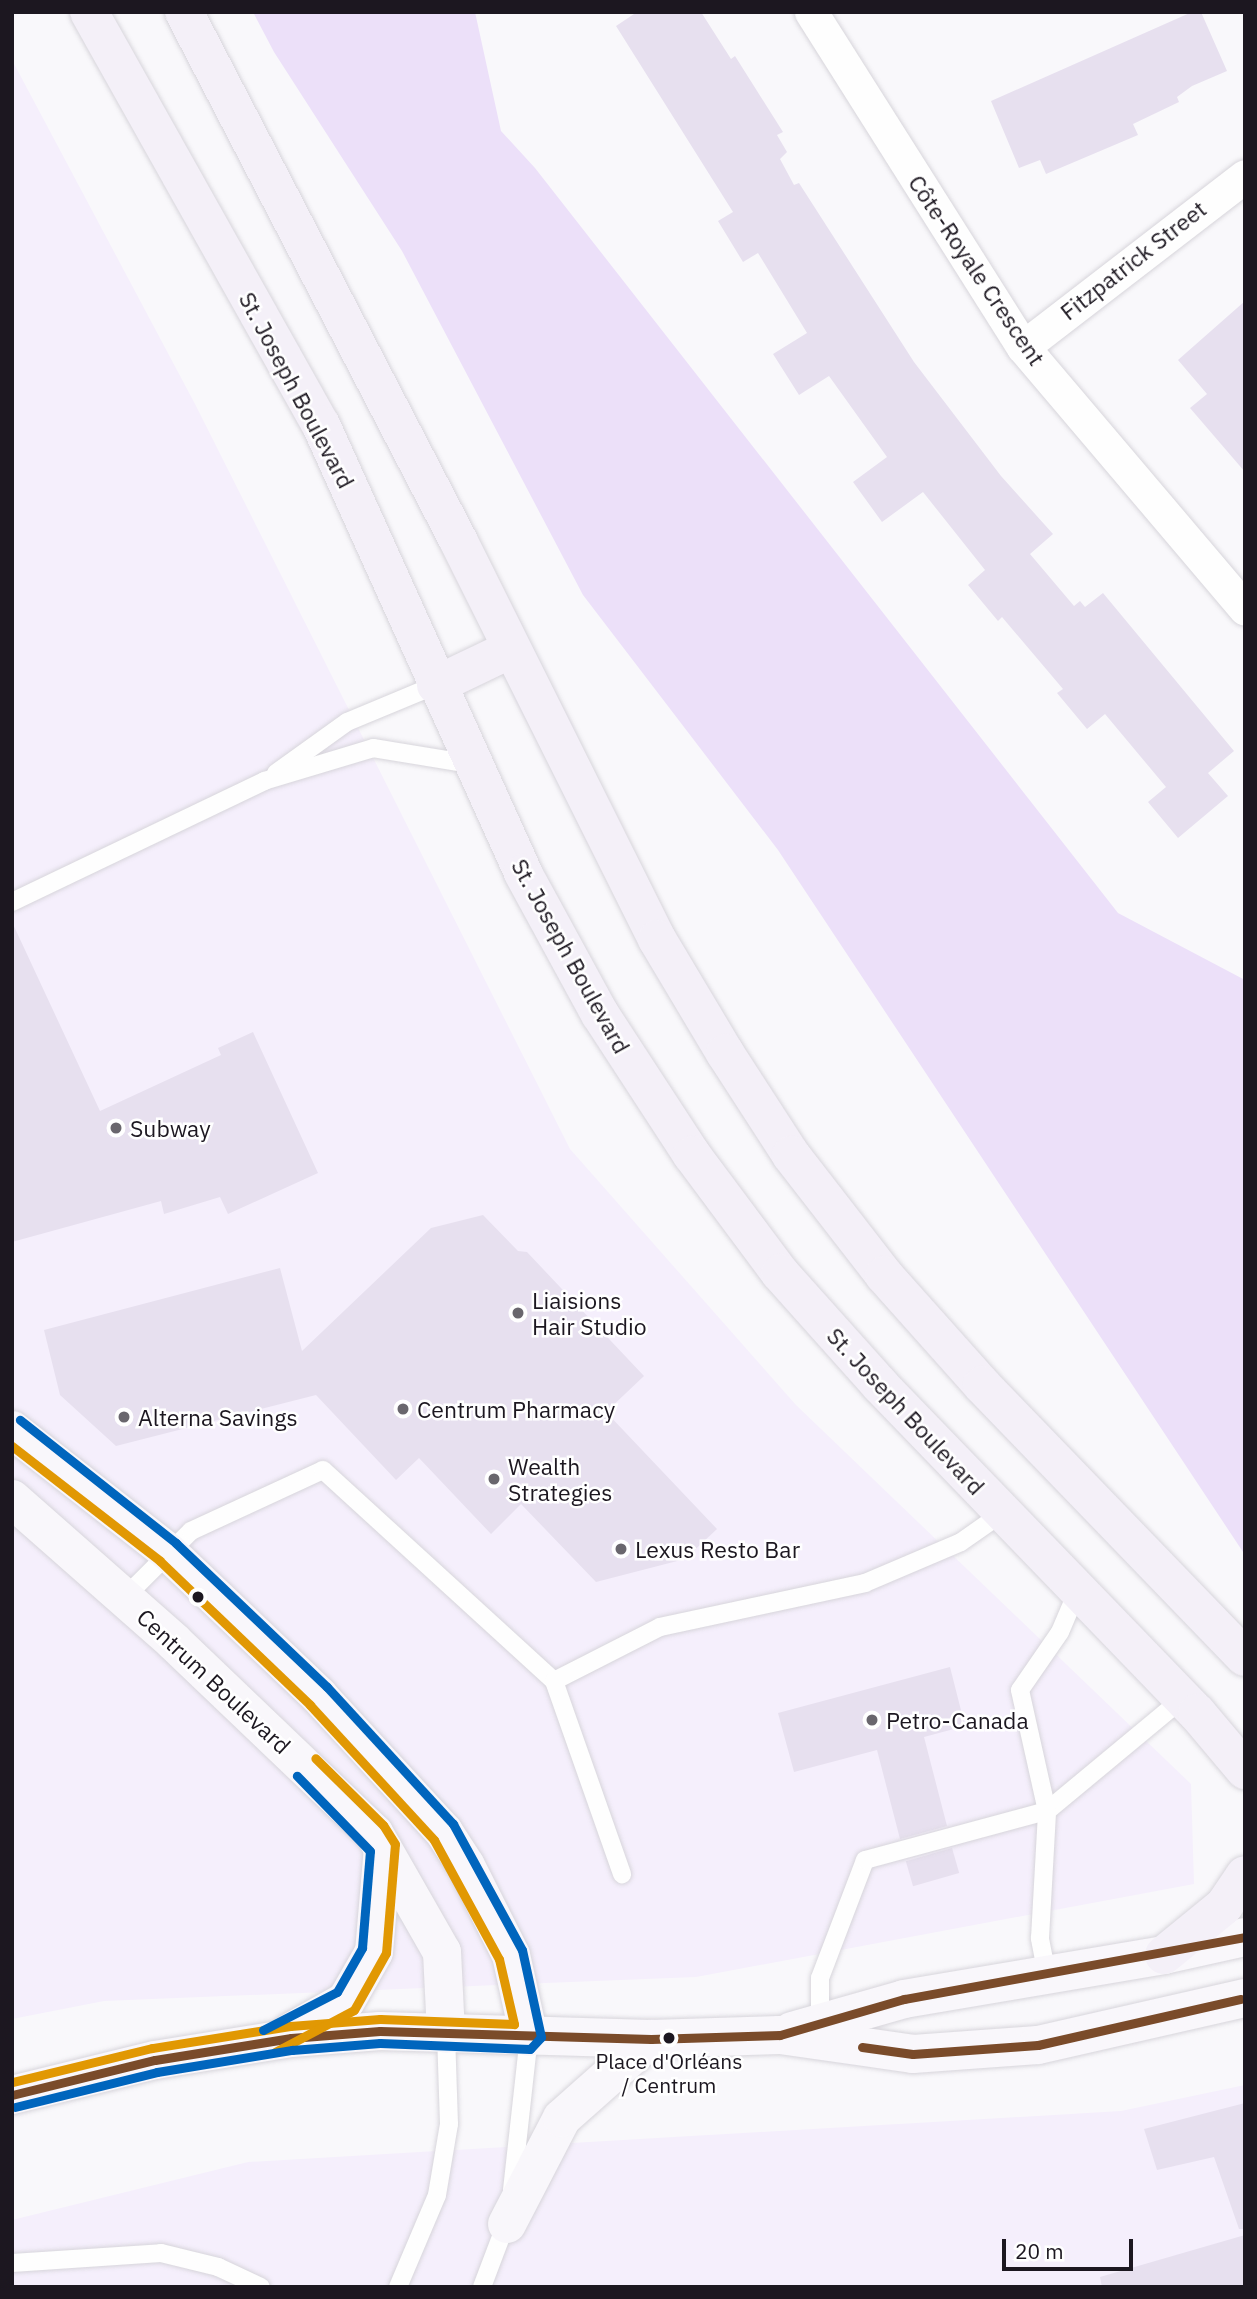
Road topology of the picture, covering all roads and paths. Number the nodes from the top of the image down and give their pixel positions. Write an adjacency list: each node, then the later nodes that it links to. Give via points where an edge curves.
1 (89, 12): 8 (main road, St. Joseph Boulevard, via 321,425)
2 (184, 12): 7 (main road)
3 (811, 12): 5 (street, Côte-Royale Crescent)
4 (1245, 176): 5 (street, Fitzpatrick Street)
5 (1023, 346): 6 (street, Côte-Royale Crescent)
6 (1245, 609)
7 (511, 649): 8 (main road); 18 (main road, via 657,939 791,1155 884,1275 982,1385)
8 (436, 685): 9 (main road, St. Joseph Boulevard); 10 (lane, via 346,722)
9 (471, 764): 10 (lane, via 373,748); 14 (main road, St. Joseph Boulevard, via 600,1014 692,1155 780,1273)
10 (264, 781): 11 (lane)
11 (12, 902)
12 (12, 1430): 15 (main road)
13 (12, 1499): 17 (main road, Centrum Boulevard)
14 (1000, 1514): 16 (main road, St. Joseph Boulevard); 19 (lane, via 961,1542 865,1583 660,1627)
15 (168, 1552): 17 (lane); 19 (lane, via 191,1531 323,1470); 34 (main road, via 320,1696 444,1832 511,1955)
16 (1077, 1592): 20 (main road, St. Joseph Boulevard); 23 (lane, via 1060,1632 1020,1690)
17 (125, 1597): 24 (main road, Centrum Boulevard, via 343,1802)
18 (1245, 1657)
19 (554, 1681): 25 (lane)
20 (1189, 1706): 21 (main road, St. Joseph Boulevard); 22 (main road); 23 (lane)
21 (1245, 1770)
22 (1245, 1796)
23 (1047, 1811): 29 (lane, via 1040,1938); 31 (lane, via 864,1860 820,1978)
24 (383, 1848): 32 (main road, Centrum Boulevard, via 442,1952); 36 (main road, via 374,1952 369,1962 346,2001)
25 (622, 1874)
26 (1245, 1875): 28 (main road, via 1224,1906)
27 (1245, 1937): 28 (main road)
28 (1164, 1955): 29 (main road)
29 (1047, 1975): 31 (main road, via 904,1999)
30 (1245, 1998): 33 (main road, via 1038,2045 914,2054)
31 (820, 2023): 33 (main road)
32 (446, 2034): 34 (main road); 36 (main road, via 380,2032); 41 (lane, via 449,2124 438,2195)
33 (780, 2035): 35 (main road)
34 (529, 2037): 35 (main road); 38 (lane)
35 (651, 2039): 38 (main road, via 562,2118)
36 (274, 2041): 37 (main road, via 155,2060)
37 (12, 2095)
38 (507, 2224): 42 (lane)
39 (12, 2263): 40 (lane, via 161,2253 218,2267)
40 (261, 2287)
41 (398, 2287)
42 (482, 2287)

